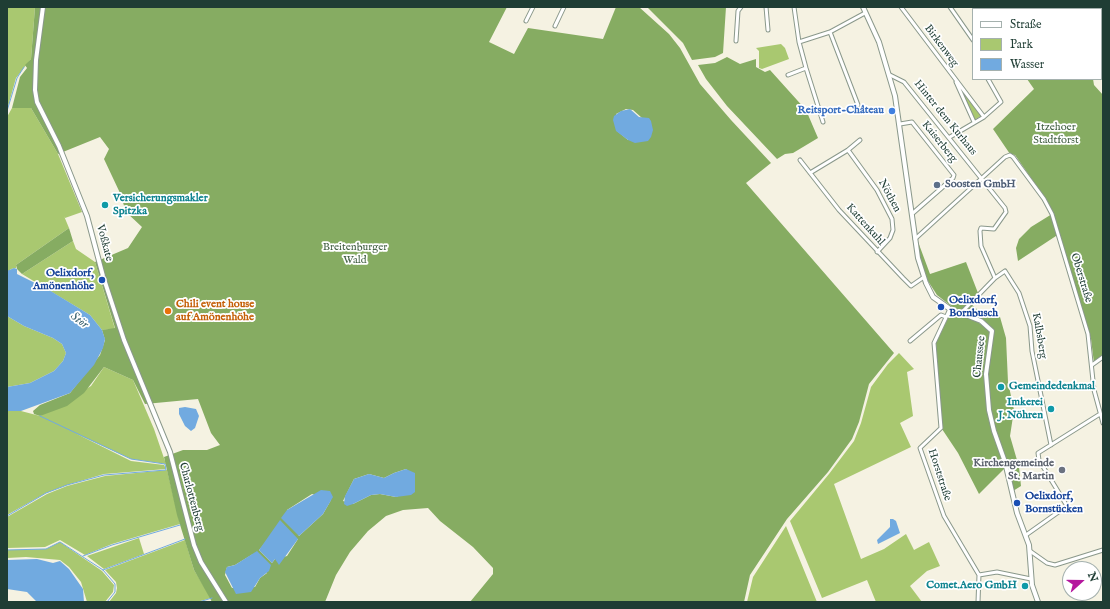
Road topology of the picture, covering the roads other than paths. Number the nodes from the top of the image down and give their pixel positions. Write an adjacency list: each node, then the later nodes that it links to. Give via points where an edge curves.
1 (42, 7): 45 (street, Voßkate, via 36,60 37,102 59,146 87,216 124,340)
2 (533, 7): 11 (street)
3 (564, 7): 12 (street)
4 (741, 7): 16 (street, via 738,11)
5 (766, 7): 13 (street)
6 (794, 7): 17 (street)
7 (862, 7): 10 (street, Chaussee)
8 (901, 7): 21 (street, Birkenweg)
9 (950, 7): 15 (street)
10 (865, 13): 14 (street); 20 (street, Chaussee, via 879,42)
11 (526, 21)
12 (556, 26)
13 (768, 30)
14 (830, 32): 17 (street); 23 (street)
15 (972, 39)
16 (736, 41)
17 (799, 42): 18 (street)
18 (806, 68): 19 (street); 25 (street)
19 (788, 75)
20 (890, 75): 27 (street, Chaussee); 28 (street, Hinter dem Kurhaus, via 904,82)
21 (953, 76): 24 (street, Birkenweg); 26 (street, Birkenweg)
22 (989, 80): 24 (street, via 1002,102)
23 (858, 105)
24 (984, 117): 26 (street)
25 (823, 122)
26 (974, 122): 28 (street)
27 (900, 124): 34 (street, Chaussee); 34 (street, Kaiserberg, via 912,122 954,175)
28 (950, 137): 33 (street, Hinter dem Kurhaus)
29 (860, 140): 30 (street)
30 (848, 150): 32 (street); 36 (street, Nöthen, via 877,190 892,219 893,230 890,238)
31 (800, 160): 32 (street, Kattenkuhl)
32 (810, 173): 36 (street, Kattenkuhl)
33 (981, 178): 35 (street); 38 (street, Hinter dem Kurhaus, via 1006,210 994,229 981,228 980,231 981,246); 44 (street, Oberstraße, via 1006,156 1012,156 1044,199 1052,214 1088,334)
34 (913, 213): 35 (street, Chaussee)
35 (915, 239): 37 (street, Chaussee)
36 (877, 252): 37 (street, Kattenkuhl, via 911,286)
37 (924, 277): 39 (street, Chaussee, via 933,297)
38 (995, 278): 40 (street); 48 (street, Kalbsberg, via 1005,271 1016,288 1025,310)
39 (950, 309): 40 (street, Chaussee); 41 (street, Horststraße)
40 (962, 312): 49 (street, Chaussee, via 981,321 992,331 986,374 989,410 1018,518)
41 (946, 317): 42 (street, via 941,315); 52 (street, Horststraße, via 934,343 941,428 920,448 944,516)
42 (910, 341)
43 (1103, 357): 44 (street)
44 (1092, 365): 46 (street, Oberstraße, via 1094,390)
45 (146, 393): 54 (street, Charlottenberg, via 170,452 194,545 201,562)
46 (1100, 414): 47 (street, Oberstraße); 48 (street)
47 (1103, 423)
48 (1050, 445): 49 (street, via 1040,451 1038,457 1067,506)
49 (1026, 535): 51 (street, Chaussee)
50 (1103, 550): 51 (street, via 1055,565)
51 (1030, 551): 53 (street, Chaussee)
52 (979, 576): 53 (street, via 997,572); 55 (street)
53 (1031, 579): 56 (street, Chaussee)
54 (226, 602)
55 (978, 602)
56 (1038, 602)

